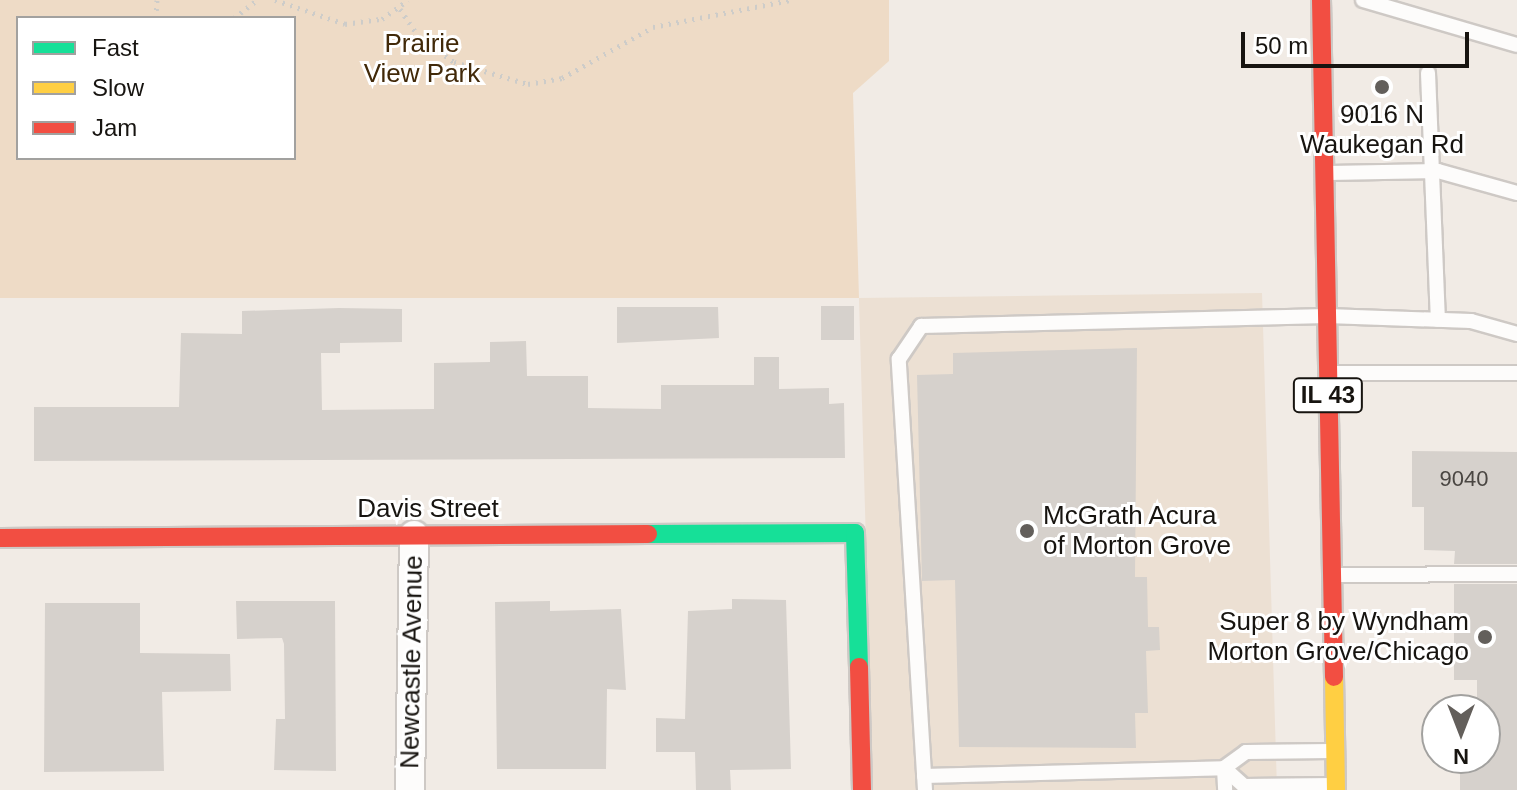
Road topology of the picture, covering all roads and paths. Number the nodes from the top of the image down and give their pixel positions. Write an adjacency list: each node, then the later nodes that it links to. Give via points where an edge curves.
1 (257, 0): 8 (path)
2 (275, 0): 7 (path, via 345,24)
3 (408, 0): 7 (path)
4 (791, 0): 7 (path, via 653,27 562,78 528,84 454,62 419,37)
5 (1321, 0): 12 (street, IL 43)
6 (1363, 0): 9 (lane)
7 (400, 9)
8 (237, 16)
9 (1517, 45)
10 (1428, 73): 11 (lane)
11 (1432, 171): 12 (lane); 13 (lane); 15 (lane)
12 (1324, 173): 14 (street, IL 43)
13 (1517, 193)
14 (1327, 316): 15 (lane); 17 (street, IL 43); 25 (lane, via 921,326 899,359)
15 (1438, 320): 16 (lane)
16 (1517, 334)
17 (1328, 373): 18 (lane); 22 (street, IL 43)
18 (1517, 373)
19 (414, 535): 20 (street, Davis Street); 27 (street, Newcastle Avenue); 28 (street, Davis Street, via 855,533)
20 (0, 538)
21 (1517, 574): 22 (lane)
22 (1332, 575): 23 (street, IL 43)
23 (1335, 751): 24 (lane, via 1246,752); 26 (street, IL 43)
24 (1224, 768): 25 (lane); 26 (lane, via 1244,786); 29 (lane)
25 (925, 783)
26 (1336, 788)
27 (410, 790)
28 (862, 790)
29 (1225, 790)

